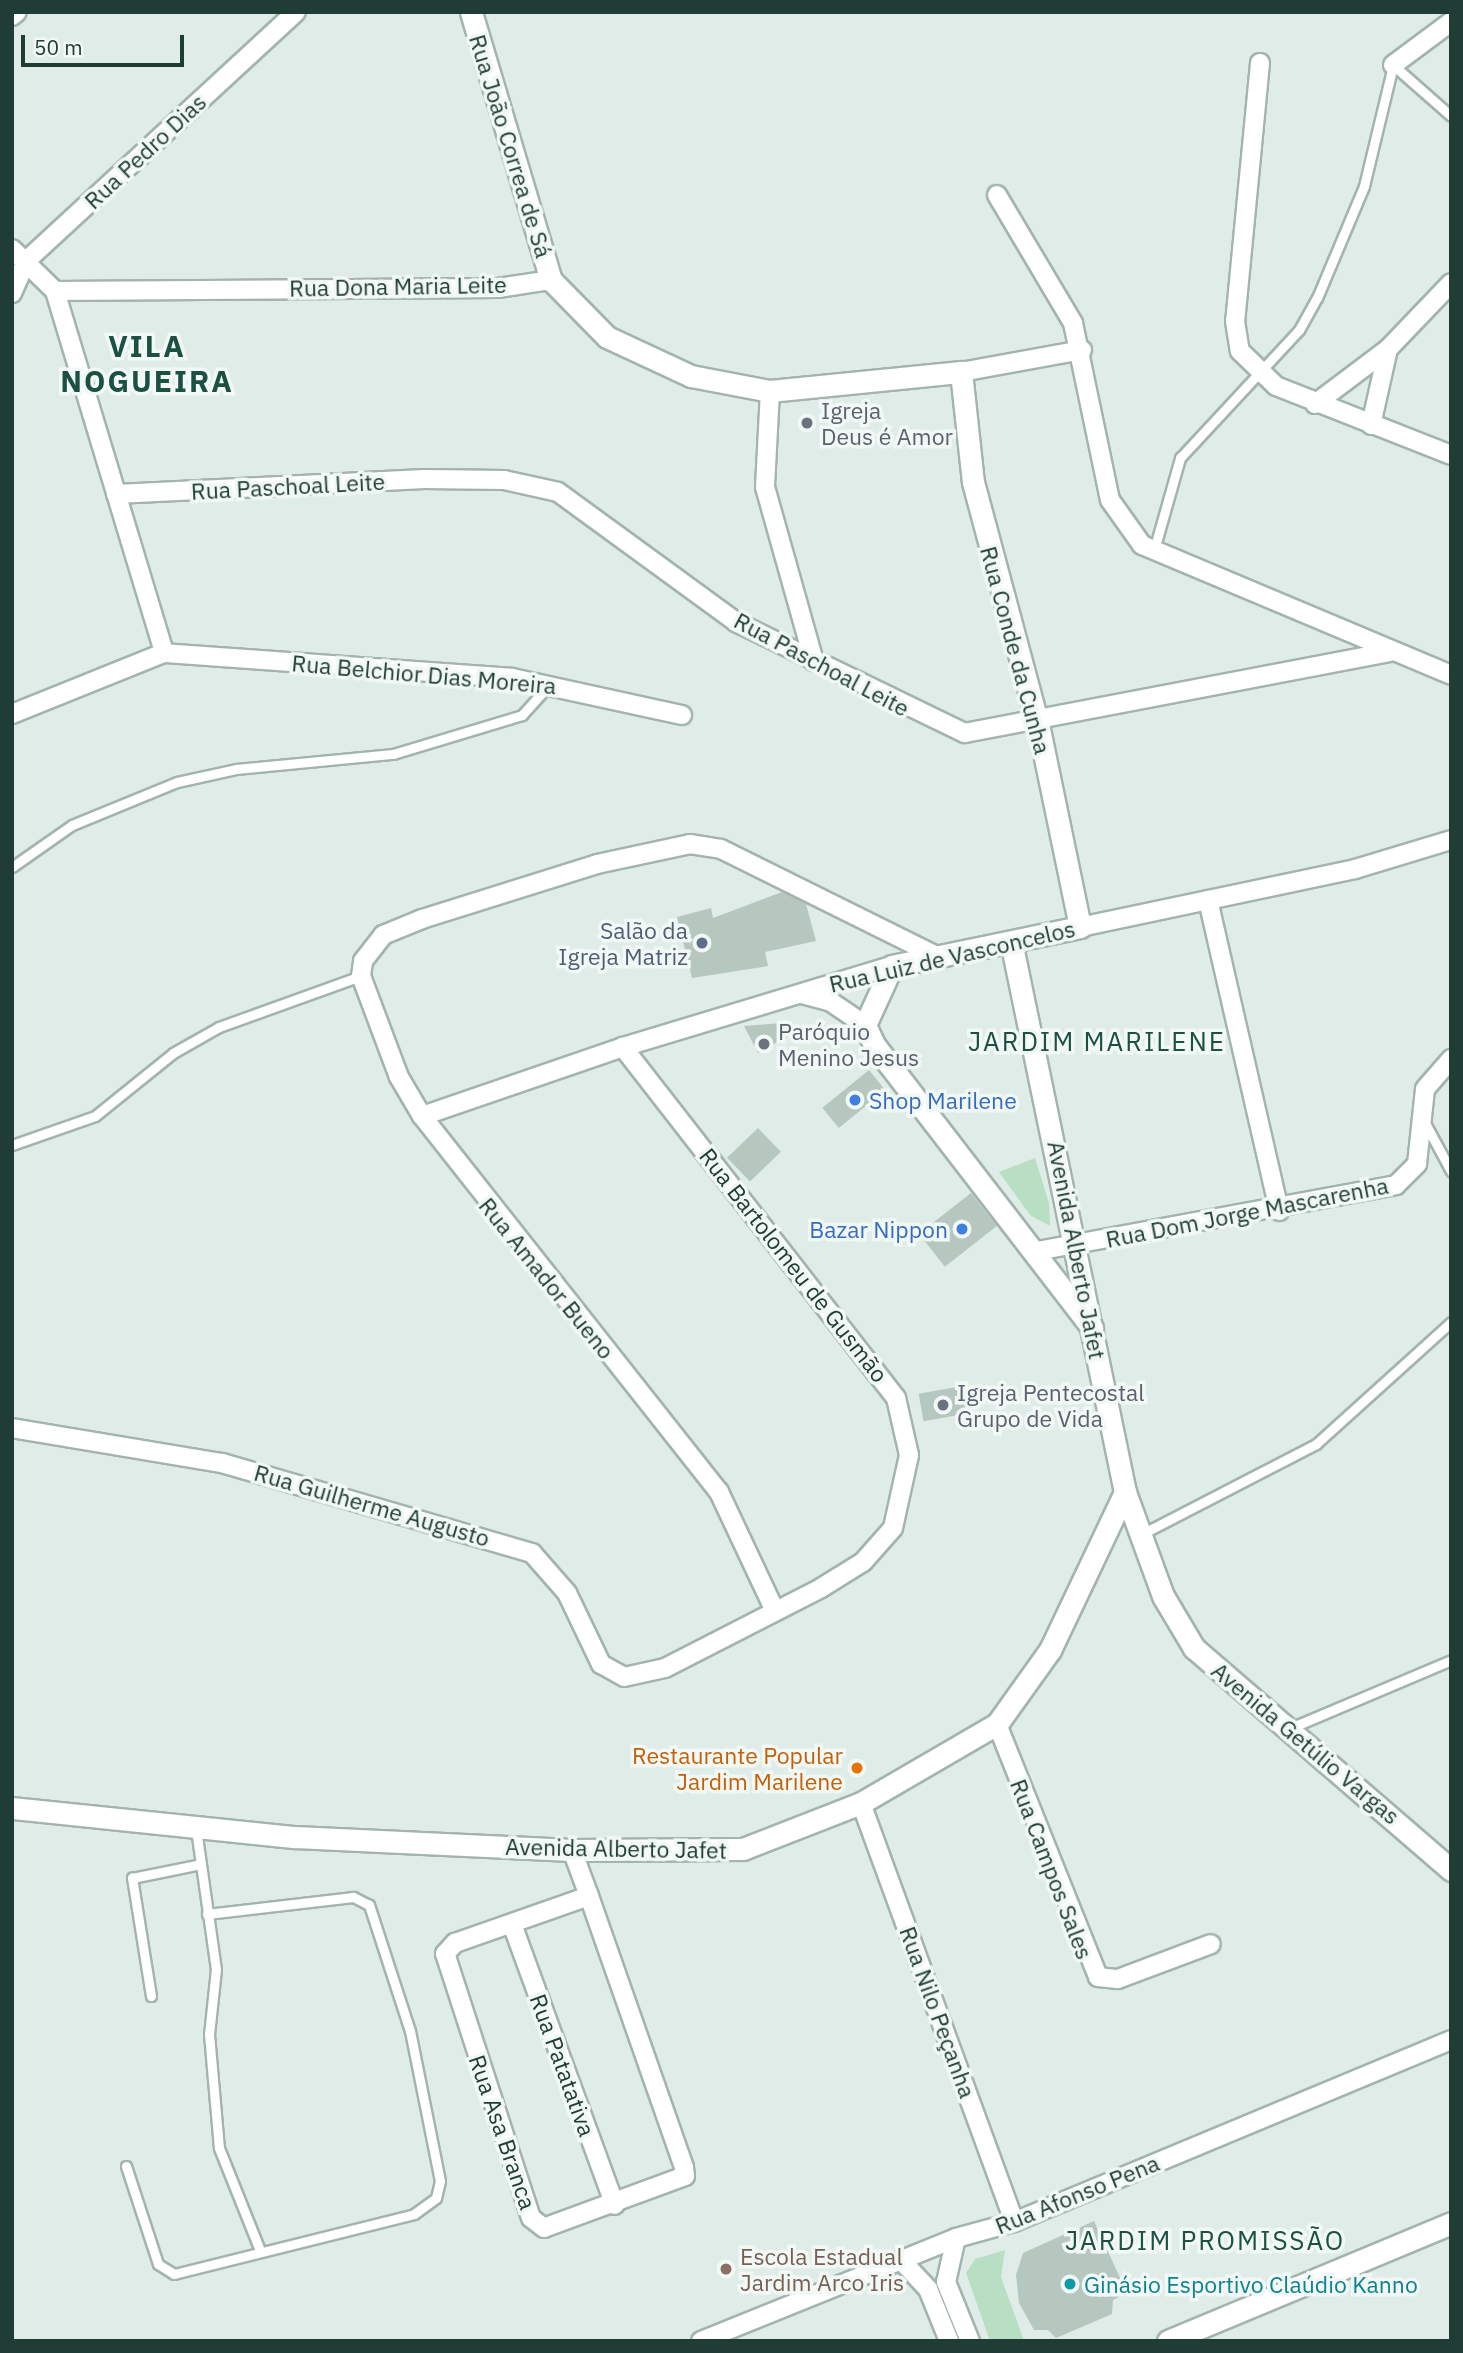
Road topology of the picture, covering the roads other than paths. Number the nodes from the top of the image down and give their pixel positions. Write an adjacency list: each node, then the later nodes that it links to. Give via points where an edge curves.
1 (17, 12): 4 (street)
2 (296, 12): 11 (street, Rua Pedro Dias)
3 (471, 12): 12 (street, Rua João Correa de Sá)
4 (12, 16)
5 (1451, 22): 7 (street)
6 (1260, 63): 19 (street, via 1235,321 1240,351)
7 (1393, 65): 8 (lane); 19 (lane, via 1364,186 1317,298 1299,330)
8 (1451, 116)
9 (997, 195): 17 (street, via 1073,323)
10 (12, 249): 11 (street)
11 (26, 261): 14 (street); 15 (street)
12 (551, 279): 14 (street, Rua Dona Maria Leite, via 498,288); 20 (street, via 607,337 650,361)
13 (1451, 283): 16 (street)
14 (55, 291): 24 (street)
15 (12, 293)
16 (1388, 349): 21 (street); 22 (street)
17 (1082, 350): 18 (street); 25 (street, via 1110,500)
18 (961, 372): 20 (street); 33 (street, Rua Conde da Cunha, via 973,482)
19 (1258, 374): 21 (street); 25 (lane, via 1180,458)
20 (770, 391): 28 (street, via 765,487)
21 (1315, 404): 22 (street)
22 (1371, 425): 23 (street)
23 (1451, 455)
24 (116, 494): 27 (street); 28 (street, Rua Paschoal Leite, via 425,479 504,480 558,492 736,622)
25 (1154, 552): 26 (street)
26 (1389, 652): 29 (street); 33 (street, Rua Paschoal Leite)
27 (164, 653): 30 (street, Rua Belchior Dias Moreira); 31 (street)
28 (814, 661): 33 (street, Rua Paschoal Leite, via 965,733)
29 (1451, 675)
30 (551, 683): 32 (street, Rua Belchior Dias Moreira); 35 (lane, via 522,715 393,754 236,769 177,782 72,825)
31 (12, 714)
32 (682, 715)
33 (1038, 724): 37 (street, Rua Conde da Cunha)
34 (1451, 840): 36 (street, Rua Luiz de Vasconcelos, via 1355,869)
35 (12, 867)
36 (1208, 900): 37 (street, Rua Luiz de Vasconcelos); 50 (street)
37 (1080, 927): 38 (street, Rua Luiz de Vasconcelos)
38 (1012, 946): 39 (street, Rua Luiz de Vasconcelos); 51 (street, Avenida Alberto Jafet)
39 (939, 957): 40 (street, Rua Luiz de Vasconcelos); 41 (street, via 721,849 690,844 539,881 383,935 366,951)
40 (892, 966): 42 (street, Rua Luiz de Vasconcelos); 43 (street)
41 (361, 976): 46 (street, Rua Amador Bueno, via 399,1077); 48 (lane, via 219,1027 173,1053 95,1116)
42 (799, 994): 43 (street, via 831,1002); 44 (street, Rua Luiz de Vasconcelos)
43 (865, 1025): 52 (street, via 875,1046)
44 (623, 1047): 46 (street, Rua Luiz de Vasconcelos); 58 (street, Rua Bartolomeu de Gusmão, via 887,1382 906,1426 903,1499 879,1549)
45 (1451, 1059): 47 (street, Rua Dom Jorge Mascarenha, via 1432,1075)
46 (422, 1116): 58 (street, Rua Amador Bueno, via 719,1492)
47 (1422, 1118): 49 (lane); 50 (street, Rua Dom Jorge Mascarenha, via 1410,1176 1396,1185)
48 (12, 1144)
49 (1451, 1171)
50 (1279, 1211): 51 (street, Rua Dom Jorge Mascarenha)
51 (1079, 1244): 52 (street, Rua Dom Jorge Mascarenha); 54 (street, Avenida Alberto Jafet)
52 (1037, 1251): 54 (street)
53 (1451, 1322): 57 (lane, via 1316,1444)
54 (1092, 1328): 56 (street, Avenida Alberto Jafet)
55 (12, 1428): 60 (street, Rua Guilherme Augusto, via 222,1463 509,1544 551,1569 606,1670 631,1678)
56 (1125, 1492): 57 (street, Avenida Getúlio Vargas); 61 (street, Avenida Alberto Jafet, via 1050,1650)
57 (1139, 1535): 62 (street, Avenida Getúlio Vargas, via 1163,1596 1195,1648)
58 (775, 1611): 60 (street, Rua Bartolomeu de Gusmão)
59 (1451, 1660): 62 (lane)
60 (666, 1668)
61 (997, 1724): 63 (street, Avenida Alberto Jafet); 72 (street, Rua Campos Sales, via 1098,1977 1118,1979)
62 (1284, 1730): 68 (street, Avenida Getúlio Vargas, via 1370,1793)
63 (861, 1802): 66 (street, Avenida Alberto Jafet, via 743,1849); 77 (street, Rua Nilo Peçanha)
64 (12, 1808): 65 (street, Avenida Alberto Jafet)
65 (196, 1829): 66 (street, Avenida Alberto Jafet); 67 (lane)
66 (572, 1850): 69 (street, Rua Asa Branca)
67 (201, 1864): 70 (lane); 73 (lane, via 132,1878)
68 (1451, 1870)
69 (589, 1896): 71 (street, Rua Asa Branca); 76 (street, Rua Asa Branca, via 684,2168 676,2184)
70 (206, 1914): 80 (lane, via 216,1969 209,2034 219,2148); 80 (lane, via 353,1897 369,1905 410,2031 440,2181 427,2210)
71 (512, 1924): 76 (street, Rua Patatativa); 76 (street, Rua Asa Branca, via 455,1943 445,1954 531,2217 551,2227)
72 (1211, 1944)
73 (150, 1996)
74 (1451, 2040): 77 (street, Rua Afonso Pena)
75 (126, 2166): 80 (lane, via 165,2270 183,2273)
76 (615, 2205)
77 (1014, 2222): 79 (street, Rua Afonso Pena)
78 (1451, 2223): 85 (street)
79 (956, 2238): 81 (street, Rua Afonso Pena); 84 (street, via 946,2282)
80 (260, 2248)
81 (901, 2260): 82 (street, Rua Afonso Pena); 83 (street, via 928,2289)
82 (701, 2341)
83 (949, 2341)
84 (970, 2341)
85 (1168, 2341)

